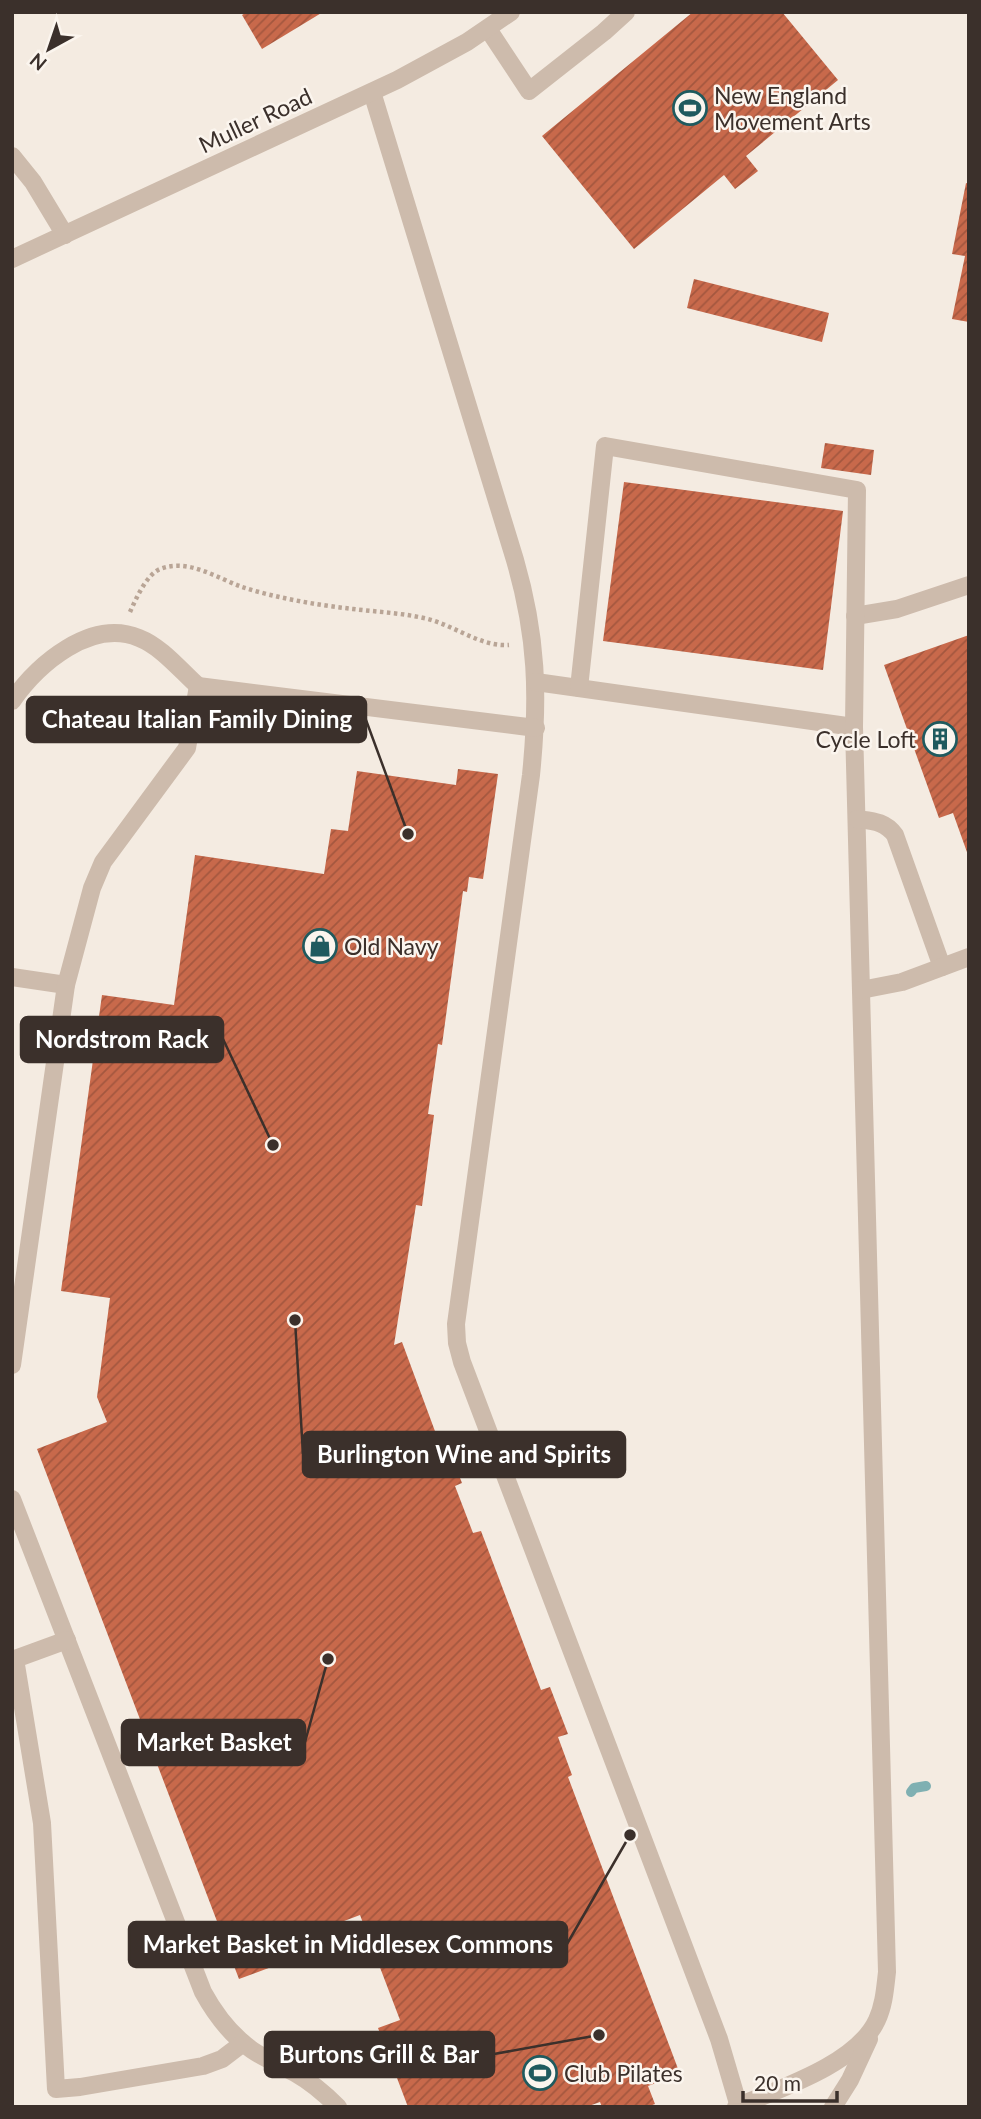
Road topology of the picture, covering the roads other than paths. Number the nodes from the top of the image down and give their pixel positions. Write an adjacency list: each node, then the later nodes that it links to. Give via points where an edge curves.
1 (511, 12): 3 (street, Muller Road)
2 (626, 12): 3 (street, via 529,91)
3 (488, 29): 4 (street, Muller Road)
4 (372, 92): 6 (street, Muller Road); 10 (street, via 515,560 533,640)
5 (12, 156): 6 (street, via 33,181)
6 (65, 235): 7 (street, Muller Road)
7 (12, 259)
8 (969, 585): 9 (street, via 897,609)
9 (855, 616): 12 (street, via 857,490 605,446); 14 (street)
10 (536, 682): 12 (street); 15 (street)
11 (198, 686): 13 (street, via 149,643 111,633 69,648 40,668); 15 (street); 20 (street, via 187,748 96,875)
12 (579, 688): 14 (street)
13 (12, 701)
14 (854, 727): 16 (street)
15 (536, 728): 29 (street, via 455,1334 461,1362 719,2039)
16 (857, 819): 18 (street, via 882,823 895,835); 21 (street)
17 (969, 957): 18 (street)
18 (942, 967): 21 (street, via 889,986)
19 (12, 977): 20 (street)
20 (66, 985): 22 (street)
21 (861, 990): 26 (street, via 887,1957)
22 (15, 1329): 23 (street)
23 (12, 1365)
24 (12, 1499): 25 (street)
25 (67, 1640): 27 (street, via 203,1992); 27 (street, via 15,1659 42,1823 56,2089 204,2066)
26 (877, 2022): 29 (street, via 839,2060); 30 (street)
27 (243, 2043): 28 (street, via 297,2074)
28 (338, 2107)
29 (738, 2107)
30 (833, 2107)

